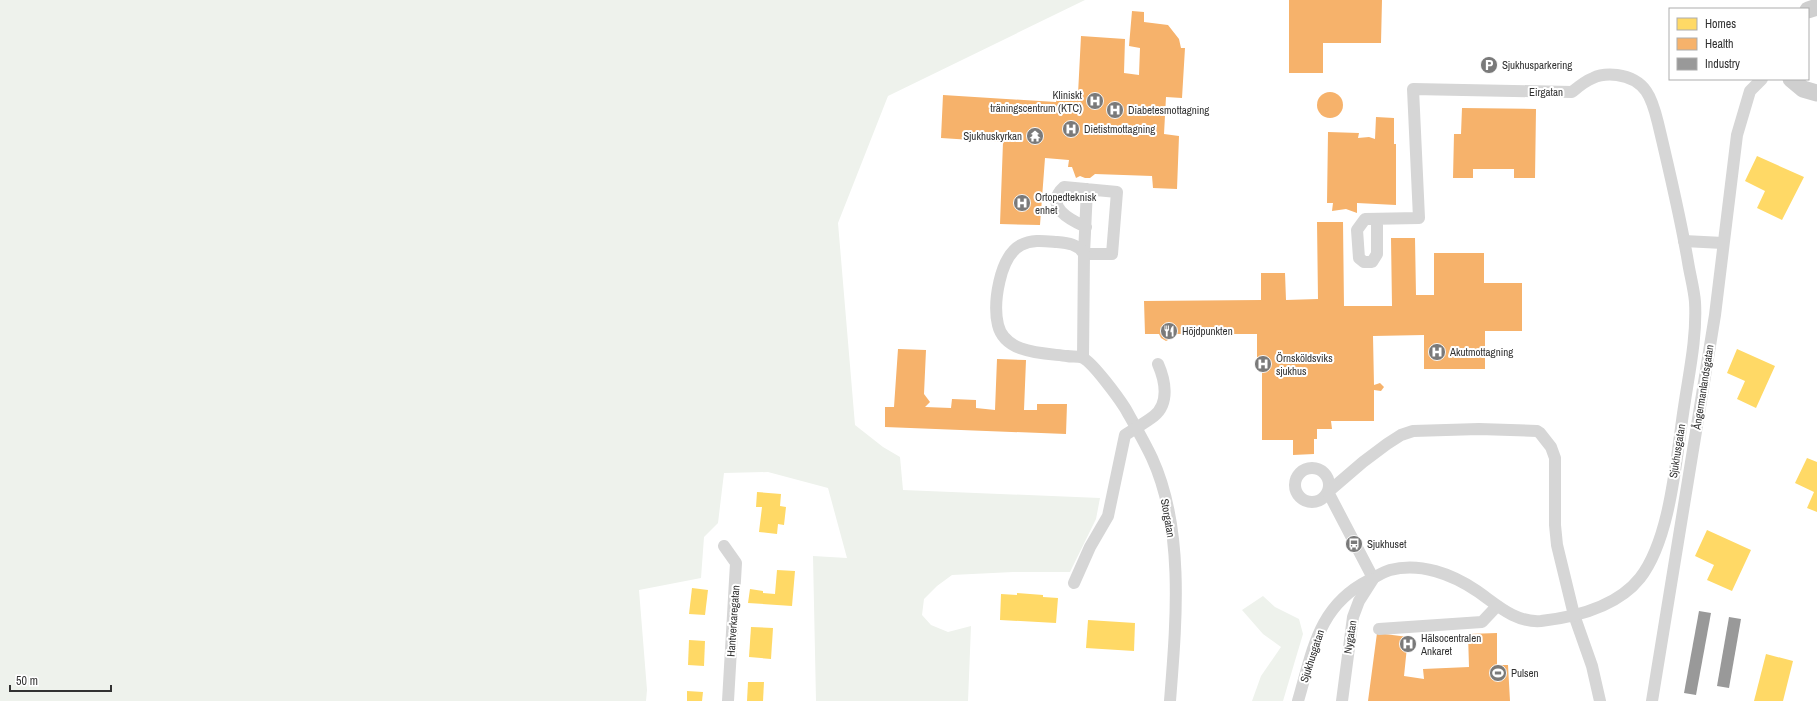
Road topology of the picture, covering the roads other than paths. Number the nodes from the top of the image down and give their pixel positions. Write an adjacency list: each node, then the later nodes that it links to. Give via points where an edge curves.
1 (1813, 0): 2 (main road)
2 (1817, 7)
3 (1761, 80): 10 (street, Ångermanlandsgatan, via 1750,91 1737,135)
4 (1804, 87): 5 (main road)
5 (1817, 101)
6 (1087, 189): 8 (street); 8 (street, via 1064,187 1057,200 1063,214); 11 (street, via 1117,192 1112,254)
7 (1377, 219): 9 (street, Eirgatan, via 1419,218 1413,89 1572,92 1591,78 1611,74 1633,79 1643,86 1654,104)
8 (1086, 227): 11 (street)
9 (1684, 241): 10 (street); 19 (street, Sjukhusgatan, via 1695,303 1694,331 1664,528 1653,556 1633,586 1610,603)
10 (1723, 243): 26 (street, Ångermanlandsgatan, via 1715,315)
11 (1084, 254): 12 (street); 12 (street, via 1076,246 1066,243 1032,241 1016,248 1006,261 1002,272 997,311 1000,329 1008,342 1021,349)
12 (1083, 358): 14 (street, Storgatan, via 1116,394)
13 (1158, 364): 14 (street, via 1164,379 1165,394 1162,405 1155,415)
14 (1136, 427): 17 (street, via 1125,435 1108,516 1090,547); 22 (street, Storgatan, via 1152,458 1171,524 1176,600)
15 (724, 546): 21 (street, Hantverkaregatan, via 736,563)
16 (1373, 578): 18 (street, Sjukhusgatan, via 1391,570 1434,570 1456,578); 19 (street, via 1328,492 1387,444 1413,431 1537,431 1551,447 1555,458 1557,545); 23 (street, Sjukhusgatan, via 1341,599 1324,621); 24 (street, Nygatan, via 1359,601 1353,618)
17 (1074, 583)
18 (1497, 606): 19 (street, Sjukhusgatan, via 1530,621); 20 (street, via 1482,622)
19 (1574, 615): 25 (street, via 1592,666)
20 (1379, 629)
21 (728, 701)
22 (1170, 701)
23 (1298, 701)
24 (1342, 701)
25 (1600, 701)
26 (1652, 701)

